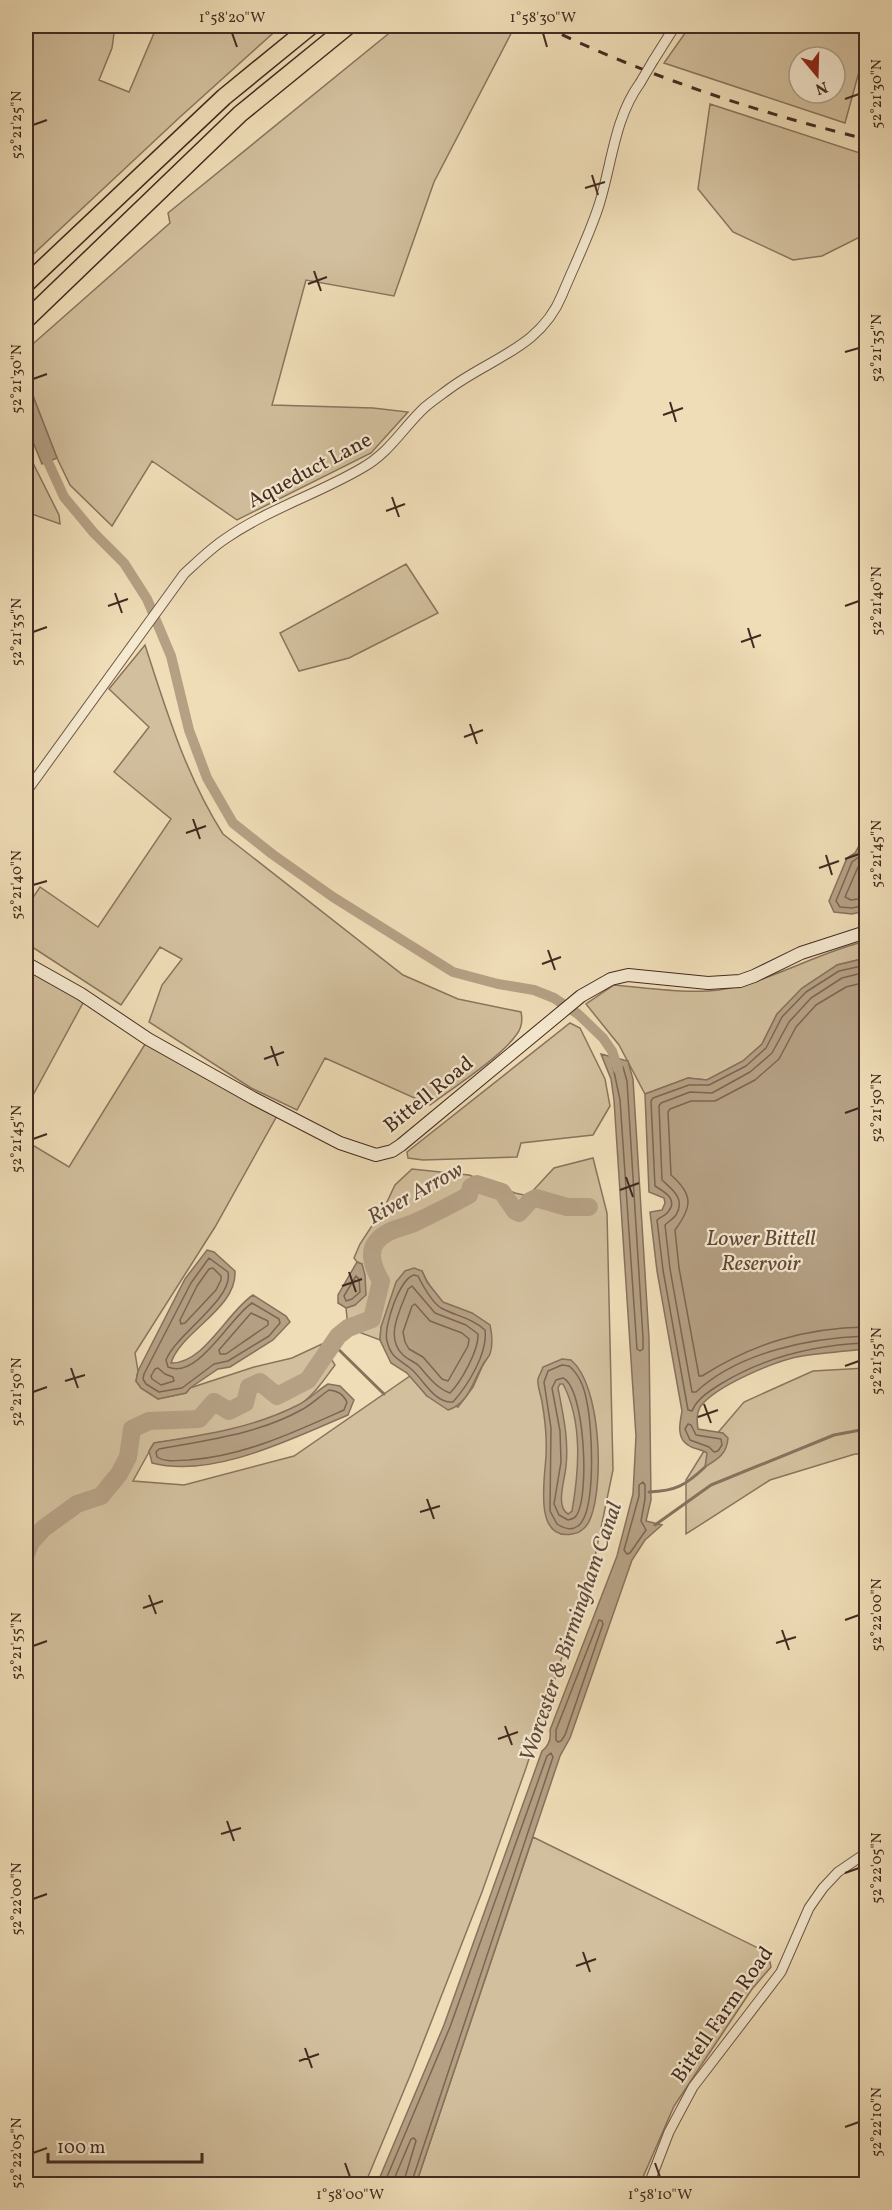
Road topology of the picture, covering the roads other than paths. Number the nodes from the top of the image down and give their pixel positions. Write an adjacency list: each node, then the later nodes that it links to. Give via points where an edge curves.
1 (311, 26): 4 (highway, via 224,97)
2 (348, 26): 5 (highway, via 240,114)
3 (675, 26): 6 (street, Aqueduct Lane, bridge, via 629,101 599,207 558,306 542,328 522,346 451,387 423,409 386,451 362,468 250,524 204,555 184,574)
4 (26, 284)
5 (26, 320)
6 (26, 792)
7 (867, 932): 8 (main road, Bittell Road, via 801,953 740,981 708,983 628,975 610,979 581,996 401,1145 376,1155 340,1143 253,1098)
8 (26, 963)
9 (867, 1852): 10 (street, Bittell Farm Road, via 838,1872 809,1908 781,1971 693,2087 669,2132)
10 (649, 2184)

